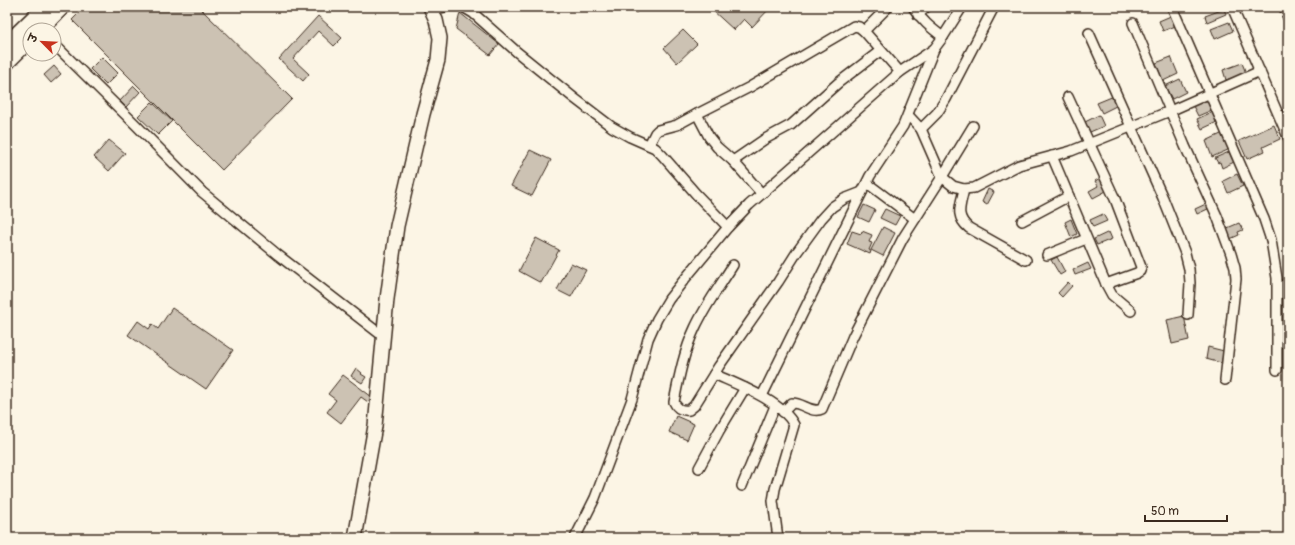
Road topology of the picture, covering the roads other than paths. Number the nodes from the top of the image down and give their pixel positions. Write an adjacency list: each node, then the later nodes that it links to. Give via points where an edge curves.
1 (45, 7): 18 (main road)
2 (62, 7): 13 (main road)
3 (445, 7): 11 (street)
4 (463, 7): 35 (street, via 612,127 630,138)
5 (888, 7): 15 (street)
6 (926, 7): 12 (street)
7 (962, 7): 17 (street)
8 (994, 7): 33 (street, via 946,99 937,113)
9 (1172, 7): 26 (street)
10 (1232, 7): 24 (street)
11 (430, 9): 55 (street, via 436,20 440,38 438,60 397,226)
12 (915, 11): 17 (street)
13 (47, 22)
14 (1133, 22): 28 (street)
15 (861, 29): 21 (street); 29 (street, via 856,25 849,28 750,88)
16 (1089, 33): 32 (street)
17 (943, 37): 20 (street)
18 (7, 44)
19 (22, 47): 23 (main road)
20 (934, 48): 25 (street); 30 (street)
21 (880, 51): 25 (street); 38 (street, via 838,83 802,117 765,138)
22 (62, 52): 55 (street, via 202,192)
23 (7, 62)
24 (1260, 71): 26 (street); 34 (street)
25 (900, 72): 43 (street)
26 (1210, 93): 28 (street); 56 (street, via 1271,240 1277,278)
27 (1068, 97): 36 (street)
28 (1170, 110): 32 (street); 58 (street, via 1217,216 1235,268)
29 (697, 114): 35 (street, via 670,128 661,129); 38 (street, via 708,137)
30 (908, 115): 33 (street); 40 (street)
31 (973, 126): 39 (street)
32 (1131, 127): 36 (street); 54 (street, via 1185,253 1190,283)
33 (921, 129): 39 (street)
34 (1288, 136)
35 (652, 138): 47 (street, via 662,155)
36 (1090, 143): 37 (street); 52 (street, via 1142,267 1137,273)
37 (1052, 156): 41 (street, via 1019,165 974,188); 44 (street)
38 (733, 161): 43 (street)
39 (942, 177): 41 (street, via 953,186); 45 (street)
40 (867, 183): 42 (street); 45 (street)
41 (964, 189): 50 (street, via 959,212 963,223)
42 (862, 192): 57 (street, via 844,199 821,219); 60 (street)
43 (762, 194): 47 (street)
44 (1069, 196): 46 (street); 48 (street)
45 (915, 219): 62 (street, via 853,336 822,409 813,411 792,404)
46 (1022, 221)
47 (728, 227): 66 (street, via 669,299 657,319 648,339 632,399 595,498)
48 (1086, 239): 49 (street); 52 (street)
49 (1048, 255)
50 (1026, 260)
51 (733, 265): 57 (street, via 695,328 683,361 674,402 676,406 680,410 689,410 694,406)
52 (1106, 284): 53 (street, via 1112,295)
53 (1131, 311)
54 (1188, 315)
55 (384, 337): 65 (street, via 375,426)
56 (1277, 370)
57 (714, 374): 59 (street)
58 (1225, 380)
59 (745, 388): 60 (street); 63 (street)
60 (762, 396): 61 (street)
61 (775, 406): 62 (street); 64 (street)
62 (783, 412): 67 (street, via 794,425 773,501)
63 (699, 468)
64 (742, 486)
65 (354, 538)
66 (575, 538)
67 (778, 538)

